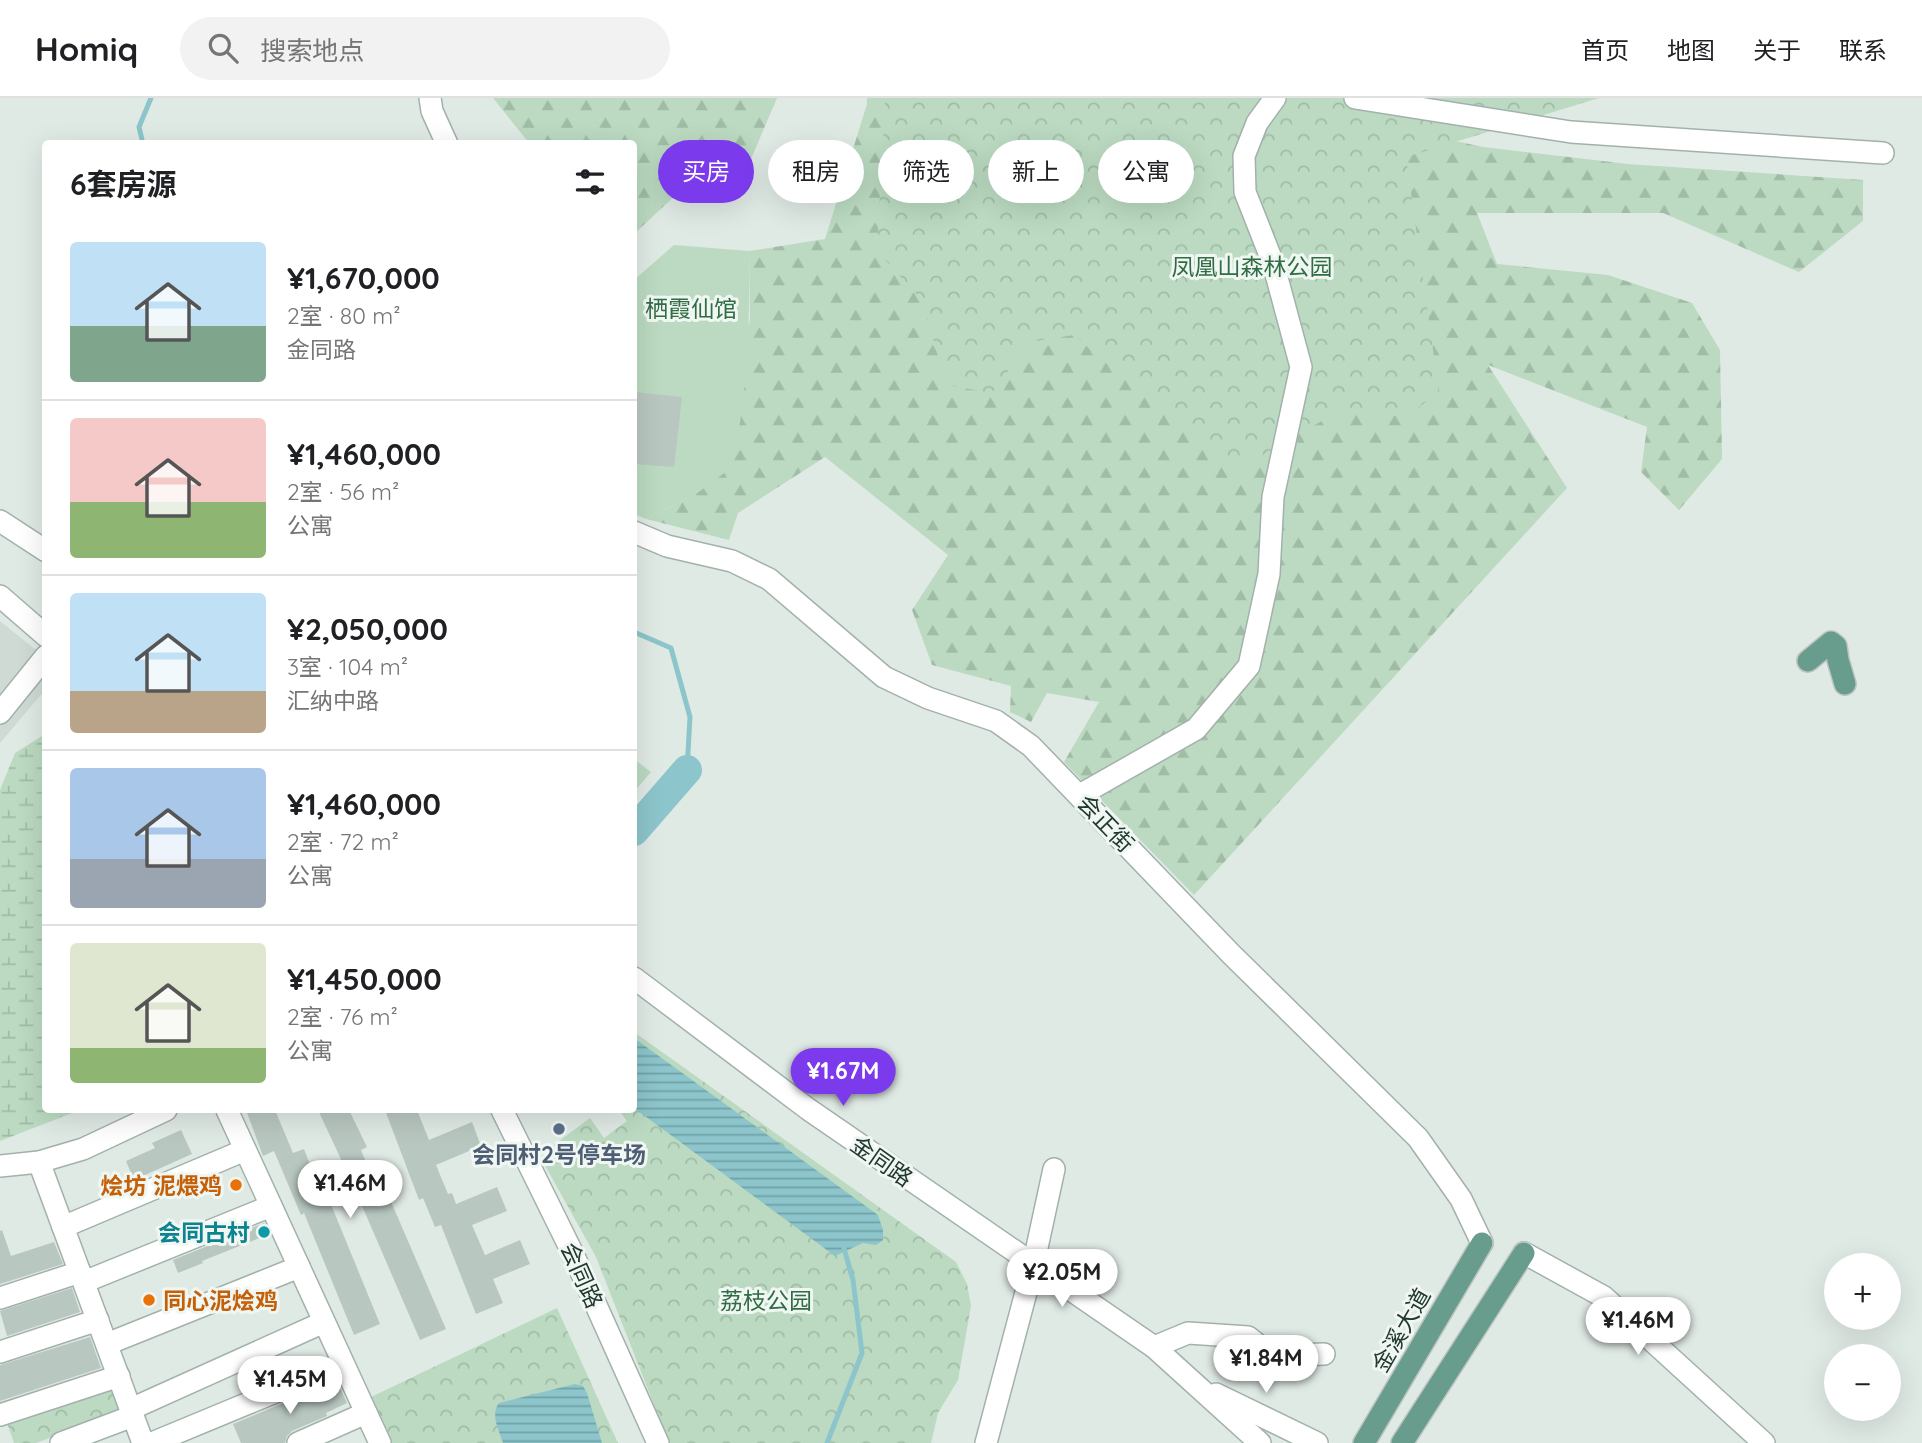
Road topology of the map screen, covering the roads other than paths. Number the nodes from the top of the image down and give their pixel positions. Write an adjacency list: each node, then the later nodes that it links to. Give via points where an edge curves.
1 (429, 98): 4 (street)
2 (1275, 98): 15 (street, via 1257,123 1244,156 1245,192 1273,263 1301,367 1273,497 1269,574 1249,666 1196,729)
3 (1355, 98): 5 (street, via 1571,132)
4 (445, 140)
5 (1883, 153)
6 (0, 521): 8 (street)
7 (637, 534): 15 (street, 会正街, via 732,561 769,579 884,677 996,721 1031,746)
8 (42, 548)
9 (0, 596): 10 (street)
10 (42, 633)
11 (42, 661): 14 (street)
12 (1808, 661): 13 (main road, via 1831,642)
13 (1845, 684)
14 (0, 713)
15 (1080, 795): 26 (street, 会正街, via 1231,954 1418,1138 1461,1199)
16 (637, 980): 28 (street, 金同路, via 808,1109)
17 (160, 1113): 21 (street, via 83,1149)
18 (228, 1113): 20 (street)
19 (503, 1113): 51 (street, 会同路)
20 (246, 1150): 24 (street); 25 (street)
21 (39, 1162): 22 (street); 25 (street)
22 (0, 1166)
23 (1054, 1169): 28 (street)
24 (271, 1206): 29 (street); 30 (street)
25 (63, 1227): 30 (street)
26 (1482, 1243): 38 (main road, 金溪大道)
27 (1524, 1253): 42 (main road); 57 (street, via 1604,1297)
28 (1033, 1266): 35 (street, 金同路); 52 (street)
29 (299, 1267): 33 (street); 34 (street)
30 (82, 1277): 31 (street); 32 (street)
31 (0, 1298)
32 (98, 1320): 34 (street); 36 (street)
33 (324, 1322): 39 (street); 43 (street)
34 (107, 1345): 40 (street)
35 (1154, 1347): 37 (street, via 1188,1333 1248,1337 1272,1356); 41 (street, 金同路)
36 (0, 1352)
37 (1324, 1354)
38 (1414, 1361): 42 (main road, via 1402,1402 1416,1404); 55 (main road, 金溪大道)
39 (343, 1364): 44 (street); 48 (street)
40 (118, 1376): 43 (street); 45 (street)
41 (1195, 1385): 53 (street, 金同路); 54 (street)
42 (1432, 1396): 56 (main road)
43 (132, 1412): 46 (street); 47 (street)
44 (366, 1413): 49 (street); 50 (street)
45 (0, 1415)
46 (61, 1443)
47 (143, 1443)
48 (152, 1443)
49 (298, 1443)
50 (380, 1443)
51 (659, 1443)
52 (986, 1443)
53 (1260, 1443)
54 (1317, 1443)
55 (1364, 1443)
56 (1402, 1443)
57 (1764, 1443)

